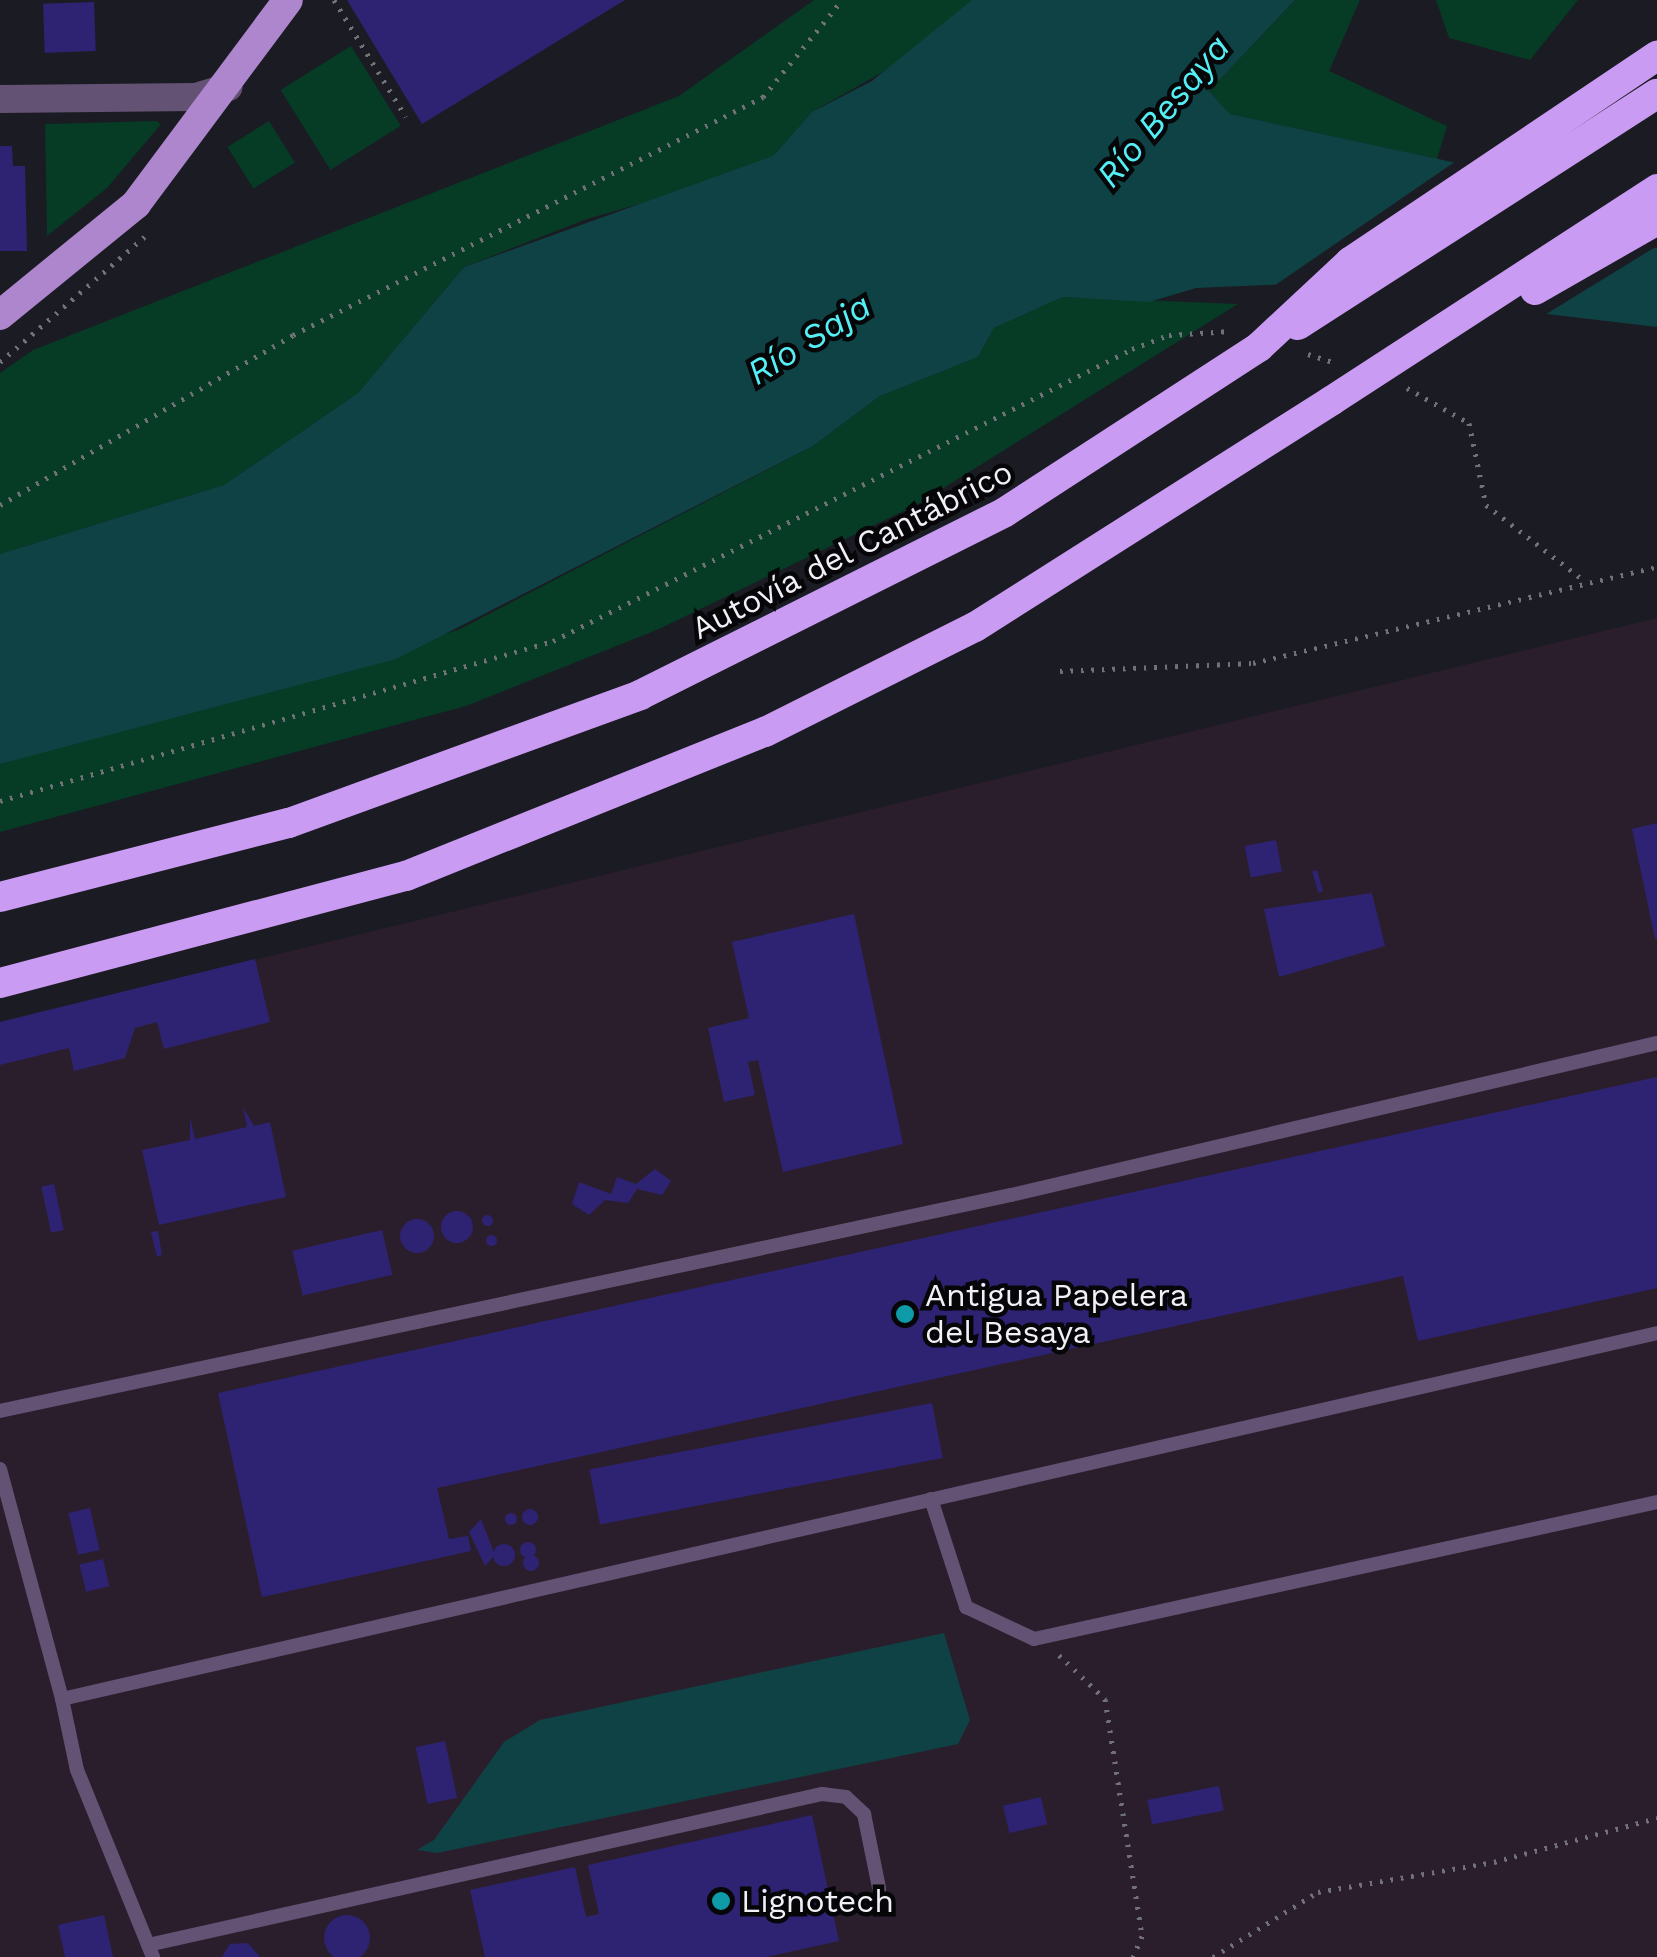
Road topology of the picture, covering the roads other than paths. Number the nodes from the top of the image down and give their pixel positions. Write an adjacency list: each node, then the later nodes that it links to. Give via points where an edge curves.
1 (288, 0): 3 (main road)
2 (1657, 56): 9 (highway, bridge, via 1350,262)
3 (230, 86): 5 (street, via 196,98); 8 (main road, via 136,204)
4 (1657, 94): 9 (highway, Autovía del Cantábrico, bridge)
5 (0, 99)
6 (1657, 189): 10 (highway, bridge)
7 (1657, 220): 10 (highway, bridge, via 1399,372)
8 (0, 315)
9 (1256, 341): 11 (highway, Autovía del Cantábrico, via 1005,512 640,695 289,823)
10 (1330, 401): 12 (highway, via 974,626 765,732 406,876)
11 (0, 898)
12 (0, 984)
13 (1657, 1043): 15 (lane, via 1011,1194)
14 (1657, 1333): 17 (lane)
15 (0, 1411)
16 (0, 1469): 19 (lane)
17 (932, 1500): 18 (lane, via 966,1606 1034,1640); 19 (lane)
18 (1657, 1502)
19 (62, 1699): 21 (lane, via 77,1770)
20 (879, 1888): 21 (lane, via 864,1814 846,1797 822,1794)
21 (150, 1951)

